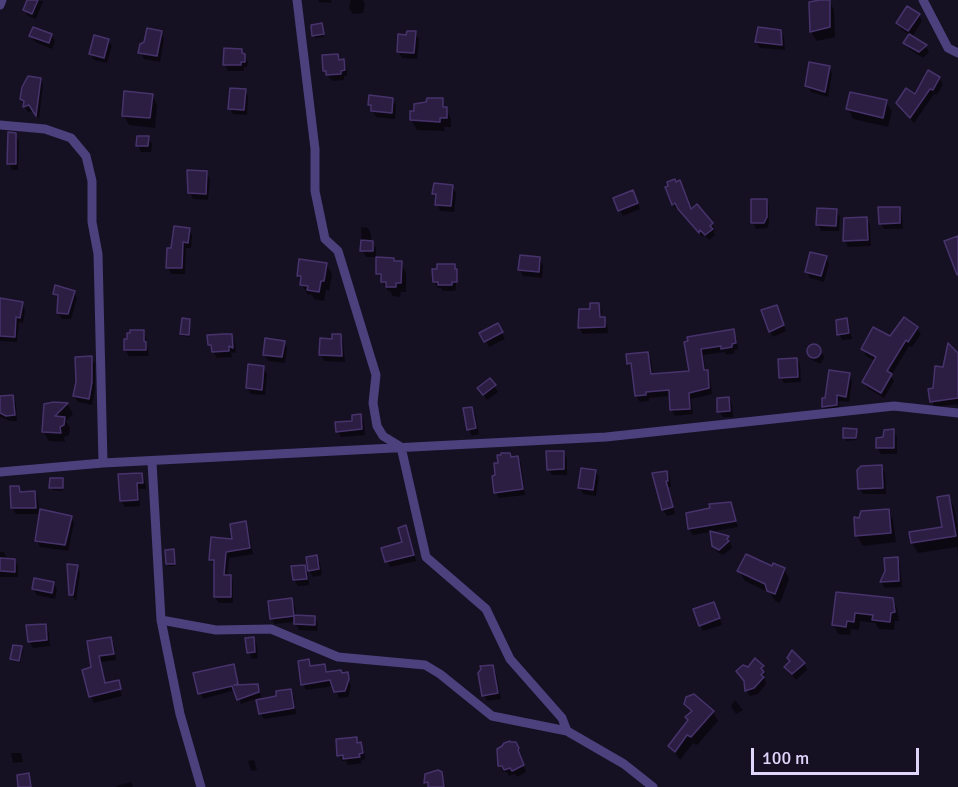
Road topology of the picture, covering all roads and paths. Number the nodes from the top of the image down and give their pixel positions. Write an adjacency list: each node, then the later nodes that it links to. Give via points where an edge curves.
1 (2, 0): 4 (street)
2 (297, 0): 8 (street, via 315,149 315,191 325,239 338,251 376,375 373,403 377,426 383,436)
3 (923, 0): 5 (street, via 948,48)
4 (0, 5)
5 (958, 53)
6 (0, 125): 10 (street, via 45,129 71,138 86,156 98,254)
7 (958, 413): 8 (street, via 894,406 606,437)
8 (401, 447): 9 (street); 13 (street, via 426,557 486,609 510,659 562,718)
9 (152, 462): 10 (street); 12 (street)
10 (103, 463): 11 (street)
11 (0, 472)
12 (161, 620): 13 (street, via 216,630 271,629 338,657 424,666 440,674 492,716); 14 (street, via 180,714)
13 (567, 731): 15 (street, via 624,764)
14 (201, 787)
15 (653, 787)

